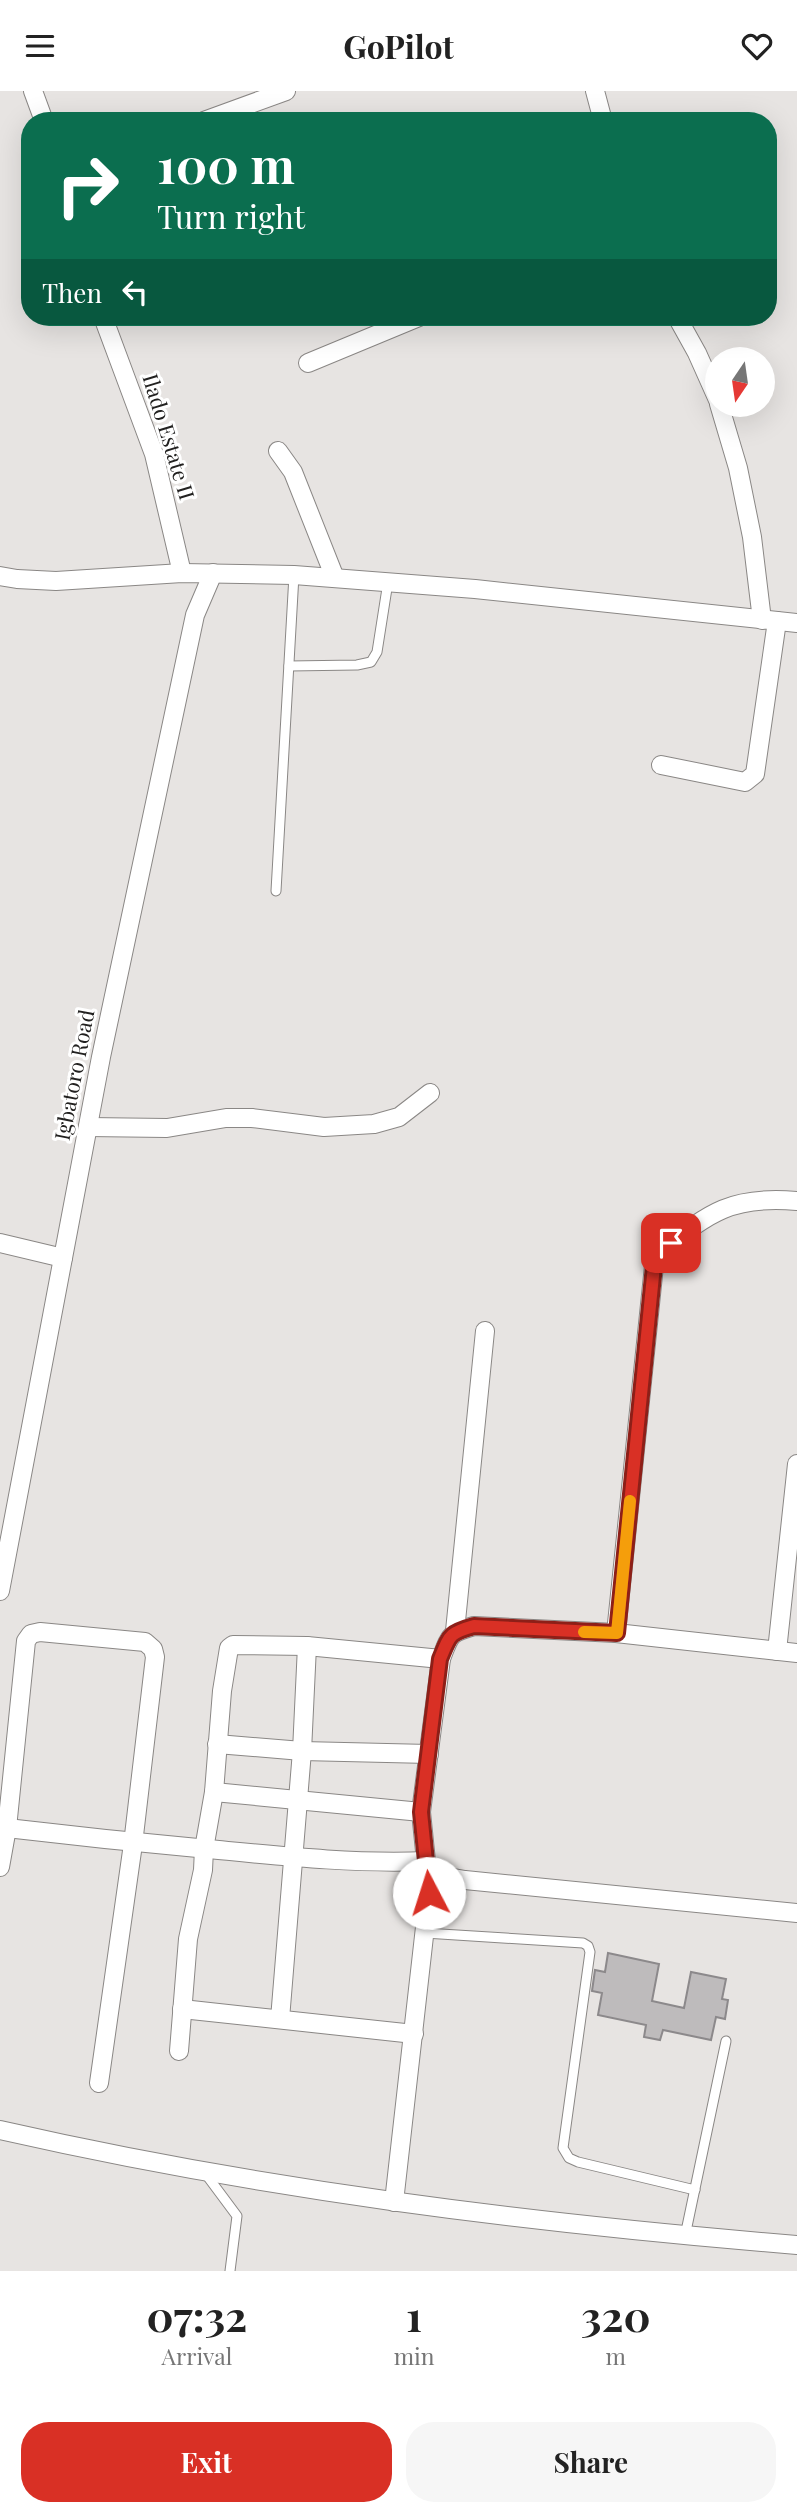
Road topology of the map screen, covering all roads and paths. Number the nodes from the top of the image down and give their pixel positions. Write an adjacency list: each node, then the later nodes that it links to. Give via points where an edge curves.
1 (33, 91): 4 (street)
2 (286, 91): 5 (street)
3 (594, 91): 6 (street)
4 (41, 112)
5 (229, 112)
6 (600, 112)
7 (106, 326): 14 (street, Ilado Estate II, via 154,454)
8 (397, 326): 10 (street)
9 (682, 326): 11 (street)
10 (308, 363)
11 (705, 372)
12 (723, 417): 20 (street)
13 (278, 451): 18 (street, via 293,472)
14 (182, 573): 15 (street); 17 (street, via 56,581)
15 (214, 573): 16 (street); 26 (street, Igbatoro Road, via 195,614)
16 (294, 575): 18 (street); 22 (lane)
17 (0, 576)
18 (335, 578): 19 (street)
19 (388, 582): 20 (street); 22 (lane, via 377,652 371,662)
20 (770, 620): 21 (street); 23 (street, via 755,774 745,782)
21 (797, 623)
22 (289, 666): 24 (lane)
23 (661, 765)
24 (276, 891)
25 (430, 1093): 26 (street, via 398,1117 374,1123 324,1127 226,1118 167,1128)
26 (88, 1127): 29 (street, Igbatoro Road)
27 (797, 1201): 34 (street, via 770,1199 725,1207 703,1217 655,1256)
28 (0, 1243): 29 (street)
29 (63, 1258): 32 (street, Igbatoro Road)
30 (485, 1331): 33 (street)
31 (797, 1464): 36 (street)
32 (0, 1591)
33 (455, 1631): 34 (street, via 474,1626); 38 (street)
34 (617, 1633): 36 (street)
35 (307, 1646): 38 (street); 39 (street, via 229,1648); 40 (street)
36 (777, 1651): 37 (street)
37 (797, 1653)
38 (440, 1659): 41 (street)
39 (217, 1744): 40 (street); 42 (street)
40 (302, 1751): 41 (street); 43 (street)
41 (429, 1754): 44 (street)
42 (214, 1792): 43 (street); 47 (street)
43 (298, 1800): 44 (street); 48 (street)
44 (421, 1812): 50 (street)
45 (6, 1828): 46 (street); 46 (street, via 26,1641 31,1634 145,1642 155,1657); 49 (street)
46 (133, 1843): 47 (street); 58 (street)
47 (204, 1849): 48 (street); 53 (street, via 201,1891 188,1939)
48 (293, 1857): 50 (street); 54 (street)
49 (0, 1867)
50 (429, 1867): 51 (street, via 465,1879); 52 (street)
51 (797, 1913)
52 (425, 1933): 55 (street); 61 (lane, via 588,1946 563,2148 578,2162)
53 (182, 2009): 54 (street); 57 (street)
54 (280, 2019): 55 (street)
55 (414, 2034): 62 (street)
56 (726, 2041): 61 (lane)
57 (178, 2051)
58 (99, 2083)
59 (0, 2130): 60 (street)
60 (205, 2173): 62 (street); 65 (lane, via 237,2216)
61 (695, 2189): 63 (lane)
62 (394, 2202): 63 (street)
63 (685, 2236): 64 (street)
64 (797, 2245)
65 (230, 2271)

